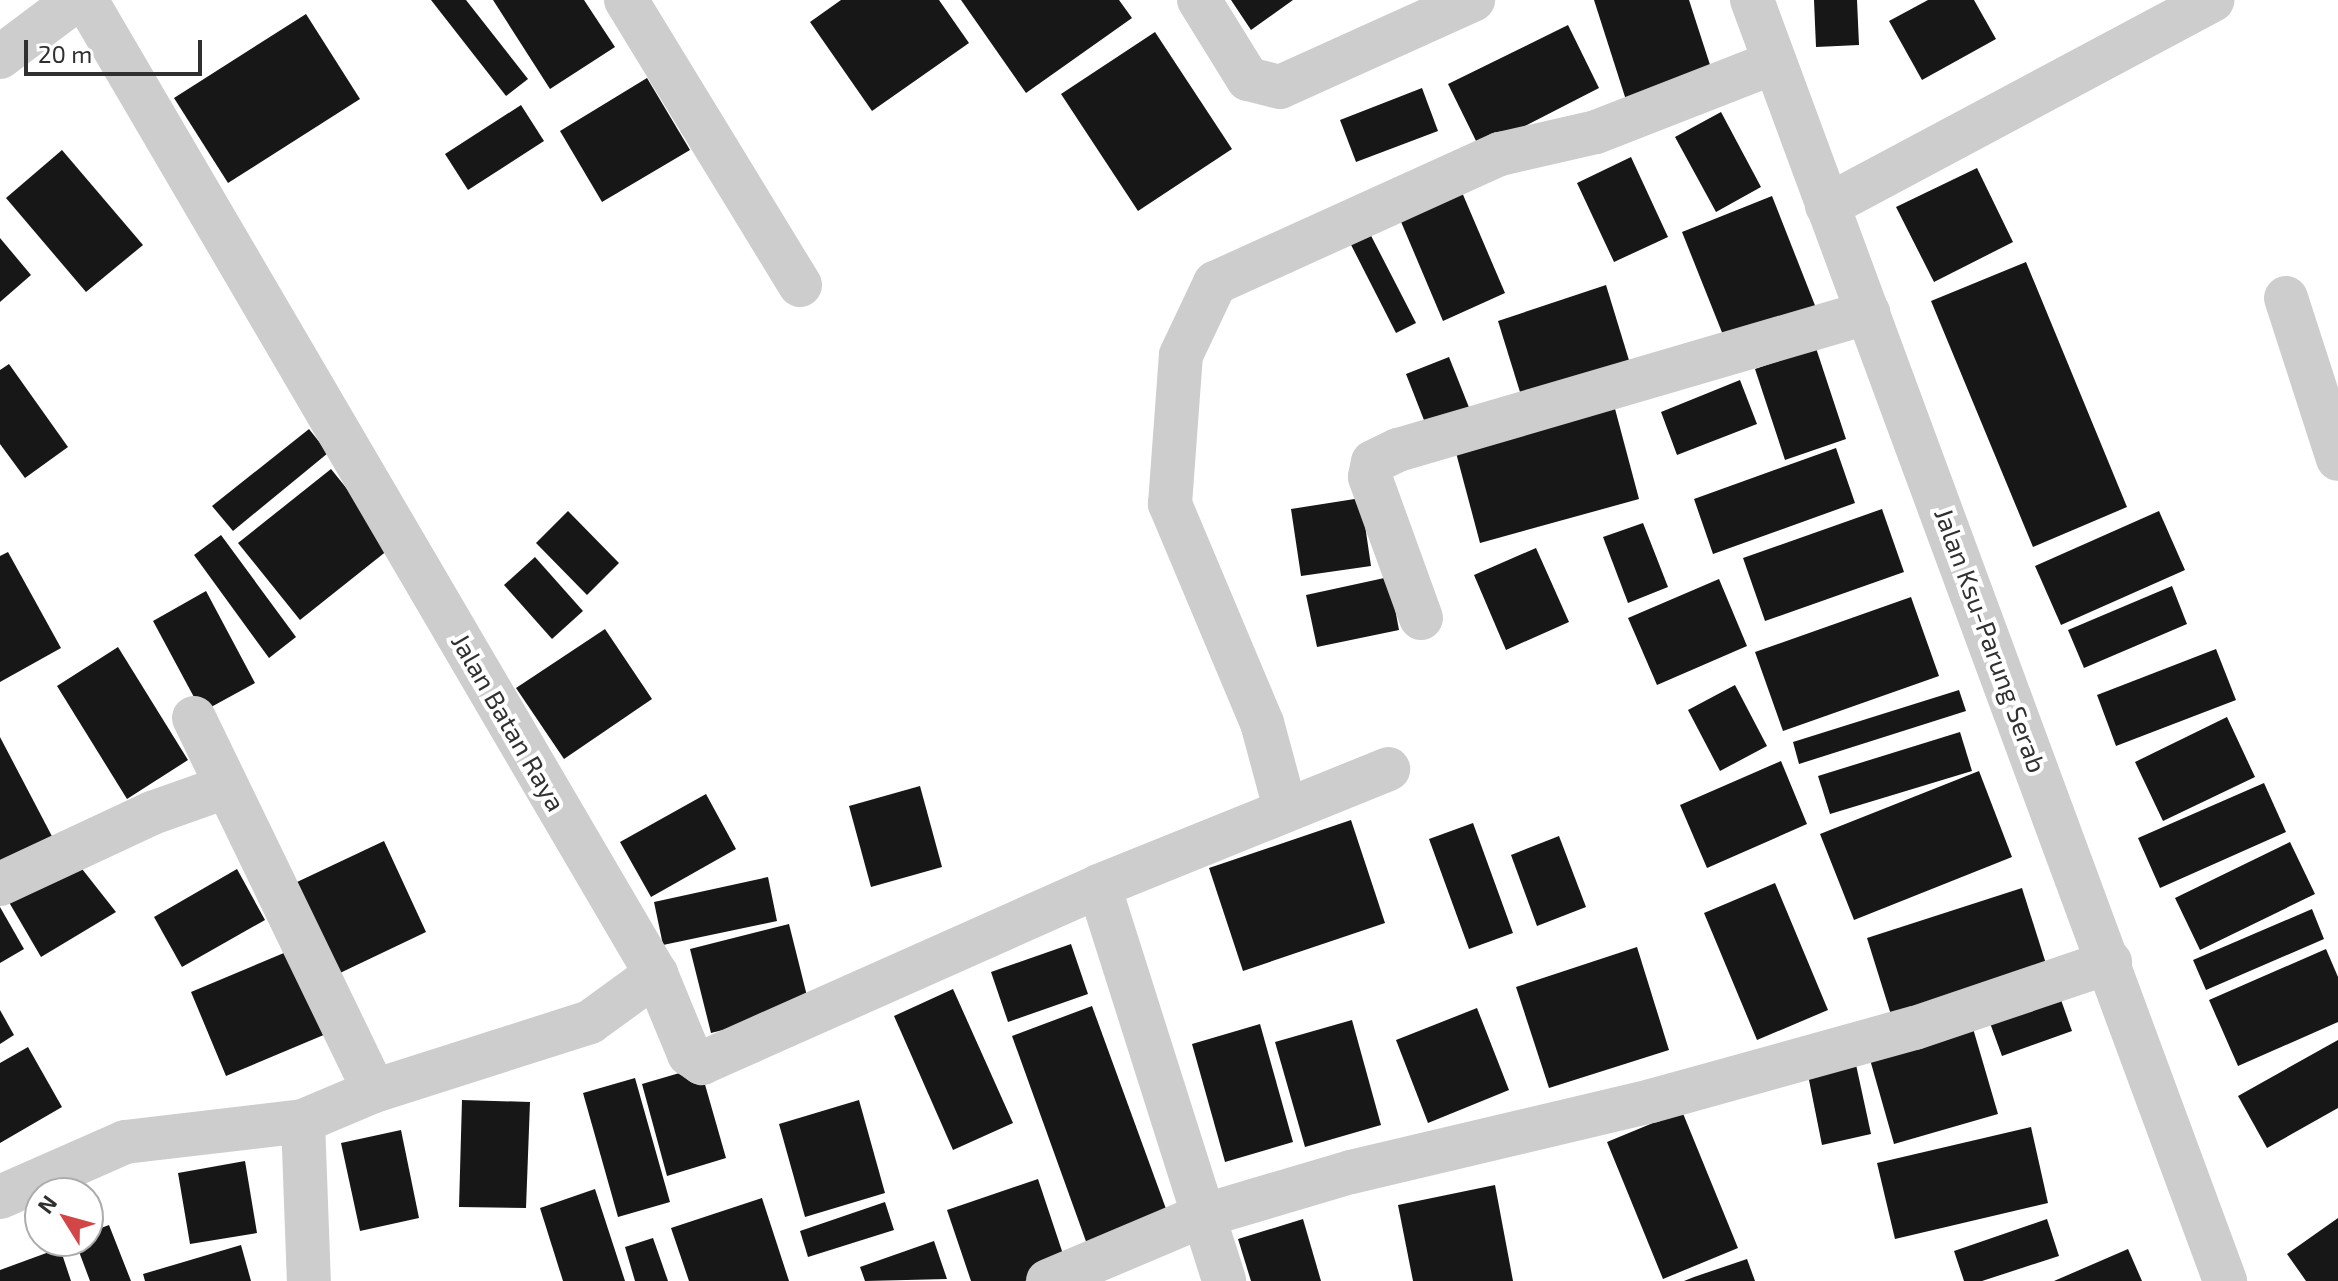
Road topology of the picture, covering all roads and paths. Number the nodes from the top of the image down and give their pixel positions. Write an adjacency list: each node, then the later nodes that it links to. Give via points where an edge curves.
1 (76, 0): 8 (street)
2 (86, 0): 23 (street, Jalan Batan Raya)
3 (626, 0): 11 (street)
4 (1199, 0): 5 (street, via 1248,79 1280,87)
5 (1473, 0)
6 (1752, 0): 9 (street, Jalan Ksu-Parung Serab)
7 (2212, 0): 10 (street)
8 (0, 57)
9 (1773, 63): 10 (street, Jalan Ksu-Parung Serab); 19 (street, via 1596,132 1500,154 1215,283 1181,355 1170,504 1262,723)
10 (1827, 206): 13 (street, Jalan Ksu-Parung Serab)
11 (800, 285)
12 (2286, 298): 14 (street)
13 (1868, 313): 15 (street, via 1398,450 1373,462 1370,477); 22 (street, Jalan Ksu-Parung Serab)
14 (2338, 459)
15 (1421, 618)
16 (194, 718): 18 (street)
17 (1388, 769): 19 (street)
18 (226, 787): 20 (street, via 152,813); 24 (street)
19 (1285, 808): 21 (street)
20 (0, 884)
21 (1099, 886): 23 (street, Jalan Batan Raya, via 702,1063 689,1054); 27 (street)
22 (2110, 962): 27 (street, via 1915,1028 1651,1101 1351,1172); 31 (street, Jalan Ksu-Parung Serab)
23 (656, 974): 24 (street, via 590,1022)
24 (374, 1091): 25 (street)
25 (303, 1121): 26 (street, via 125,1142); 28 (street)
26 (0, 1197)
27 (1202, 1216): 29 (street); 30 (street)
28 (309, 1281)
29 (1048, 1281)
30 (1224, 1281)
31 (2225, 1281)

